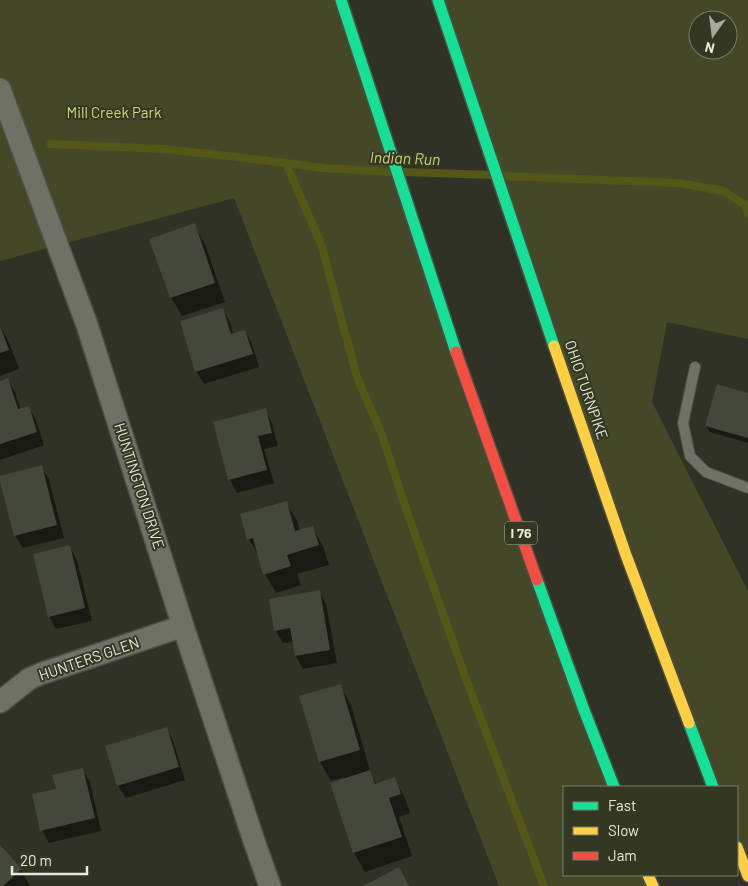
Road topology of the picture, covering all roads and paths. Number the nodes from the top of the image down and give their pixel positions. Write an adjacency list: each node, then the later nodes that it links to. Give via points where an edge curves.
1 (342, 0): 8 (highway, I 76, via 477,412)
2 (438, 0): 9 (highway, OHIO TURNPIKE, via 626,554)
3 (0, 89): 6 (street, HUNTINGTON DRIVE, via 87,325)
4 (695, 368): 5 (lane, via 683,424 690,456 706,472)
5 (748, 488)
6 (184, 626): 7 (street, HUNTERS GLEN, via 40,674); 12 (street, HUNTINGTON DRIVE)
7 (0, 702)
8 (614, 786)
9 (713, 786)
10 (738, 850): 11 (highway)
11 (748, 876)
12 (270, 886)

